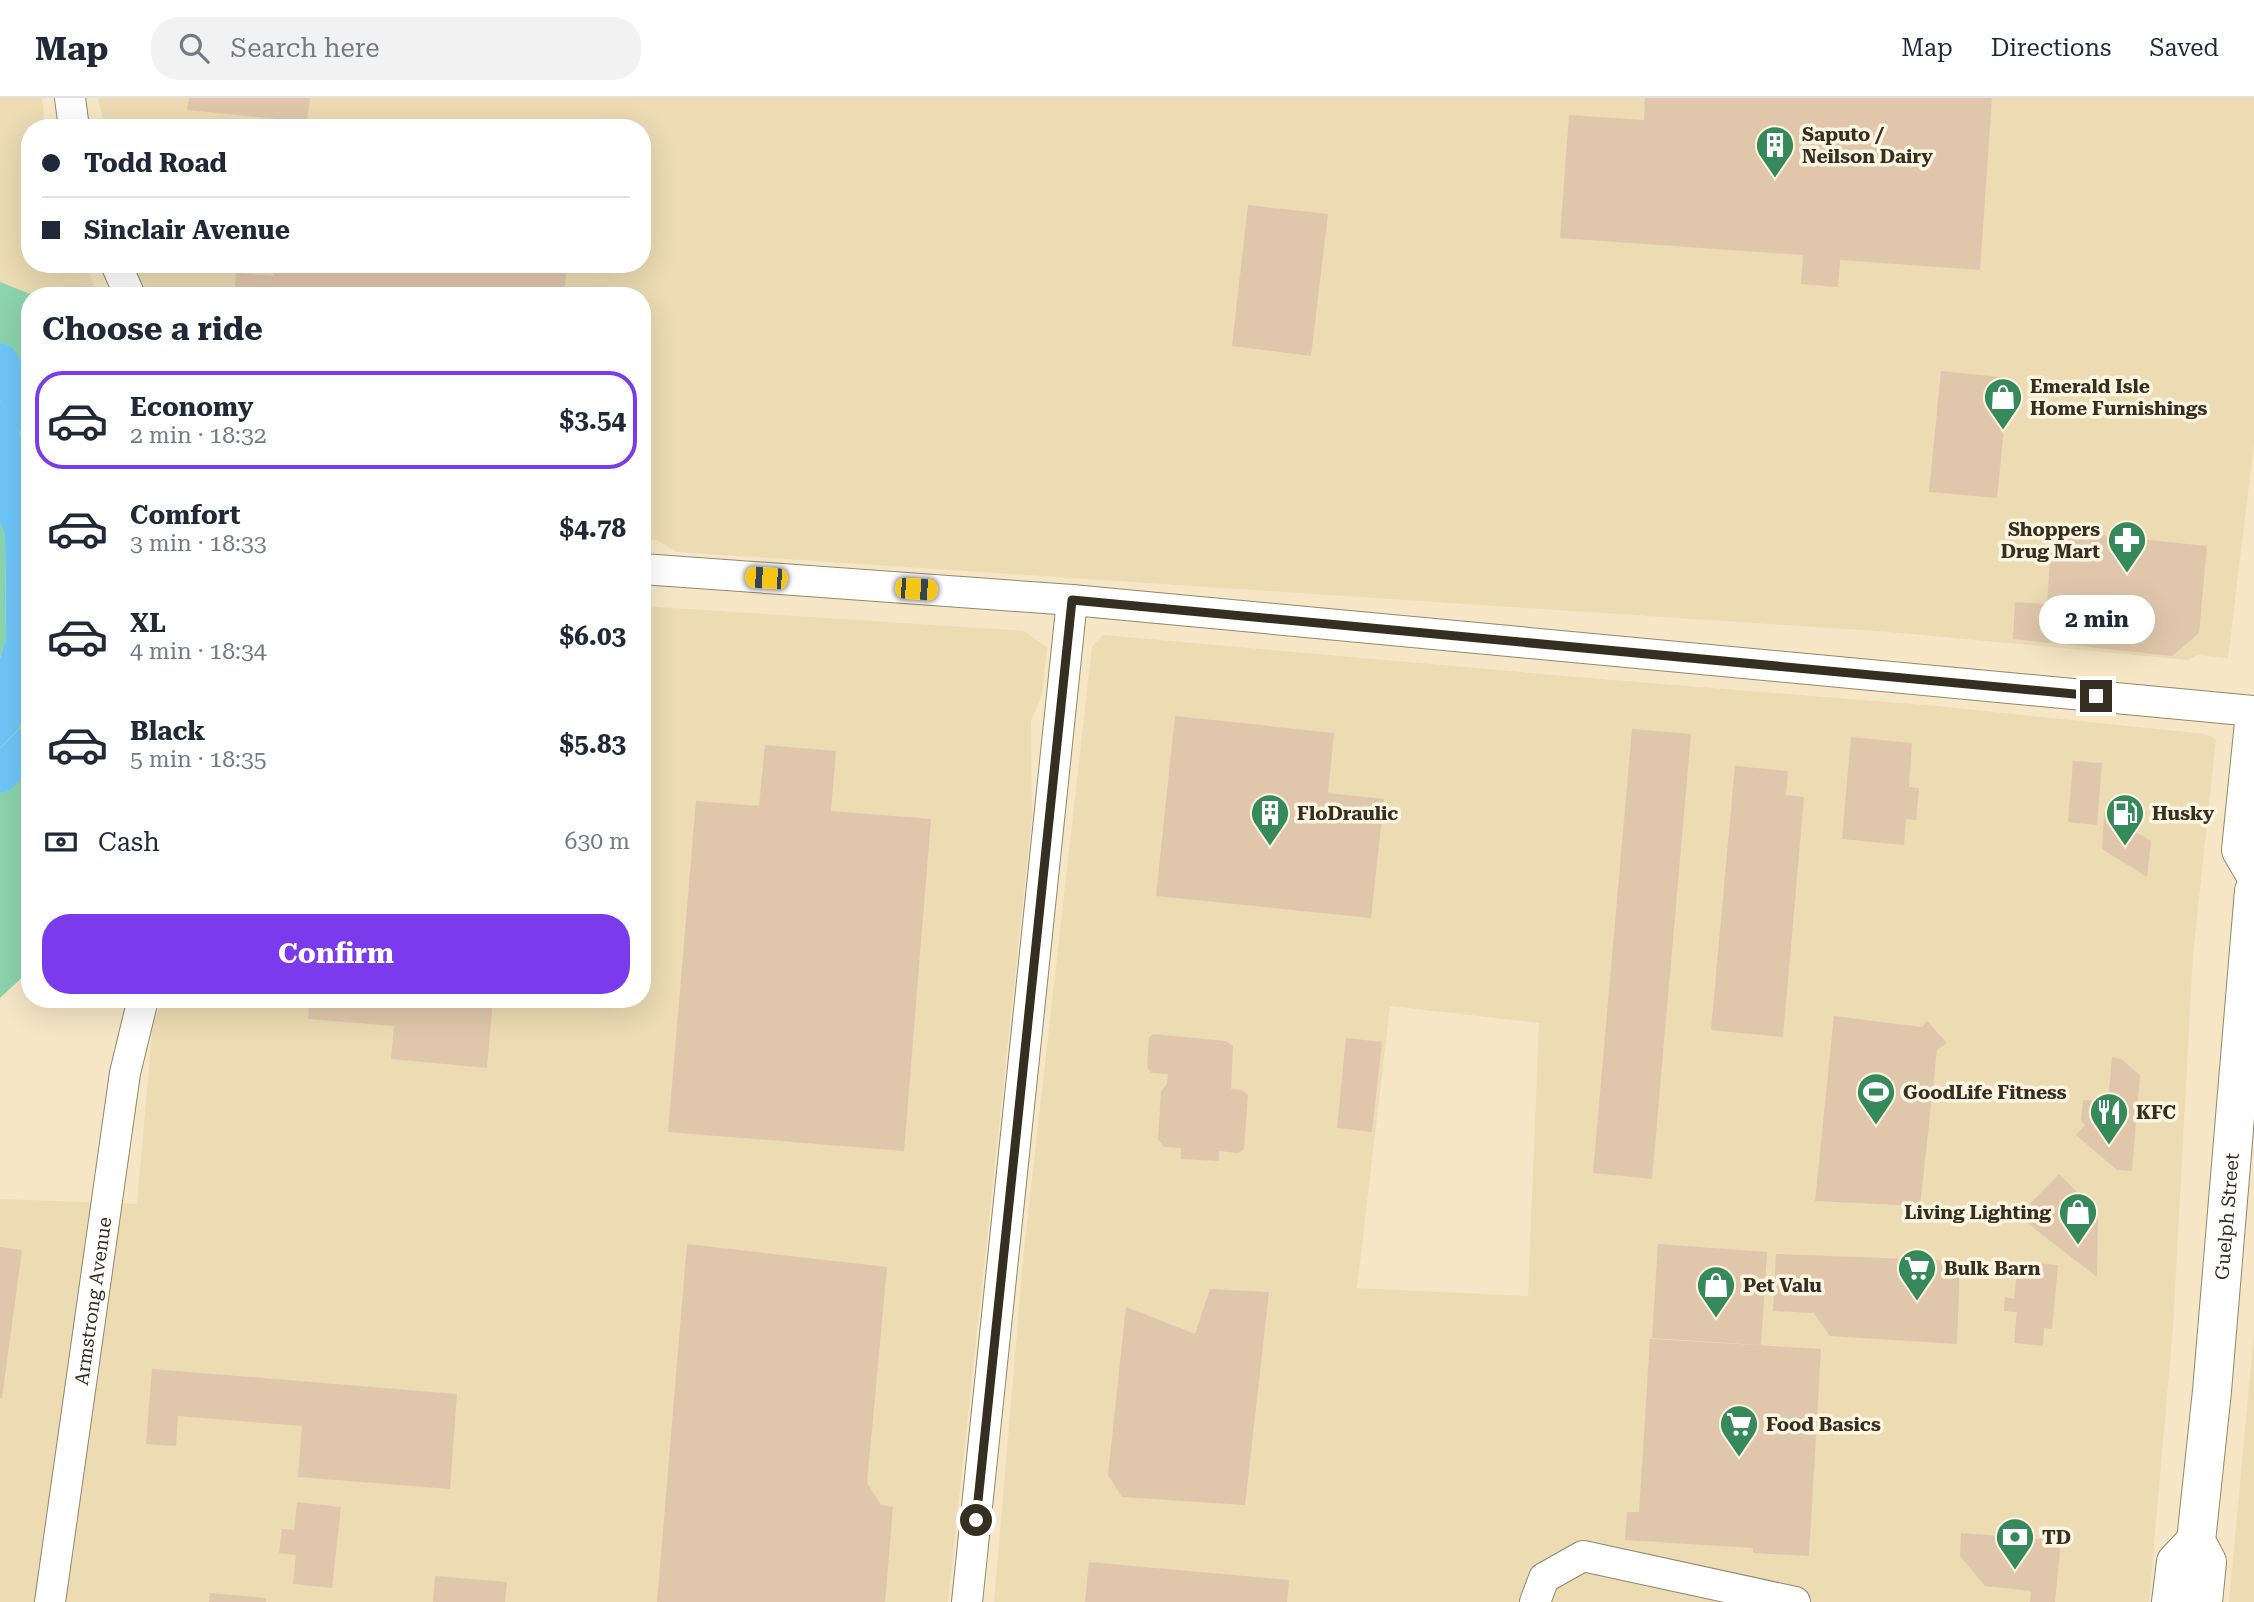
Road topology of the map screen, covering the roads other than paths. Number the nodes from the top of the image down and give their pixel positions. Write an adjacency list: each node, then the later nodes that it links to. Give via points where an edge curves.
1 (70, 98): 2 (street)
2 (73, 119)
3 (651, 570): 4 (street)
4 (1072, 600): 5 (street); 12 (street)
5 (2254, 711)
6 (2254, 723): 7 (main road, via 2241,850)
7 (2254, 872)
8 (2254, 891): 10 (main road, Guelph Street)
9 (141, 1008): 11 (street, Armstrong Avenue, via 125,1073)
10 (2196, 1541): 15 (main road, via 2176,1562); 16 (main road, Guelph Street, via 2207,1562)
11 (50, 1602)
12 (967, 1602)
13 (1535, 1602): 14 (street, via 1544,1578 1583,1556)
14 (1795, 1602)
15 (2171, 1602)
16 (2203, 1602)

